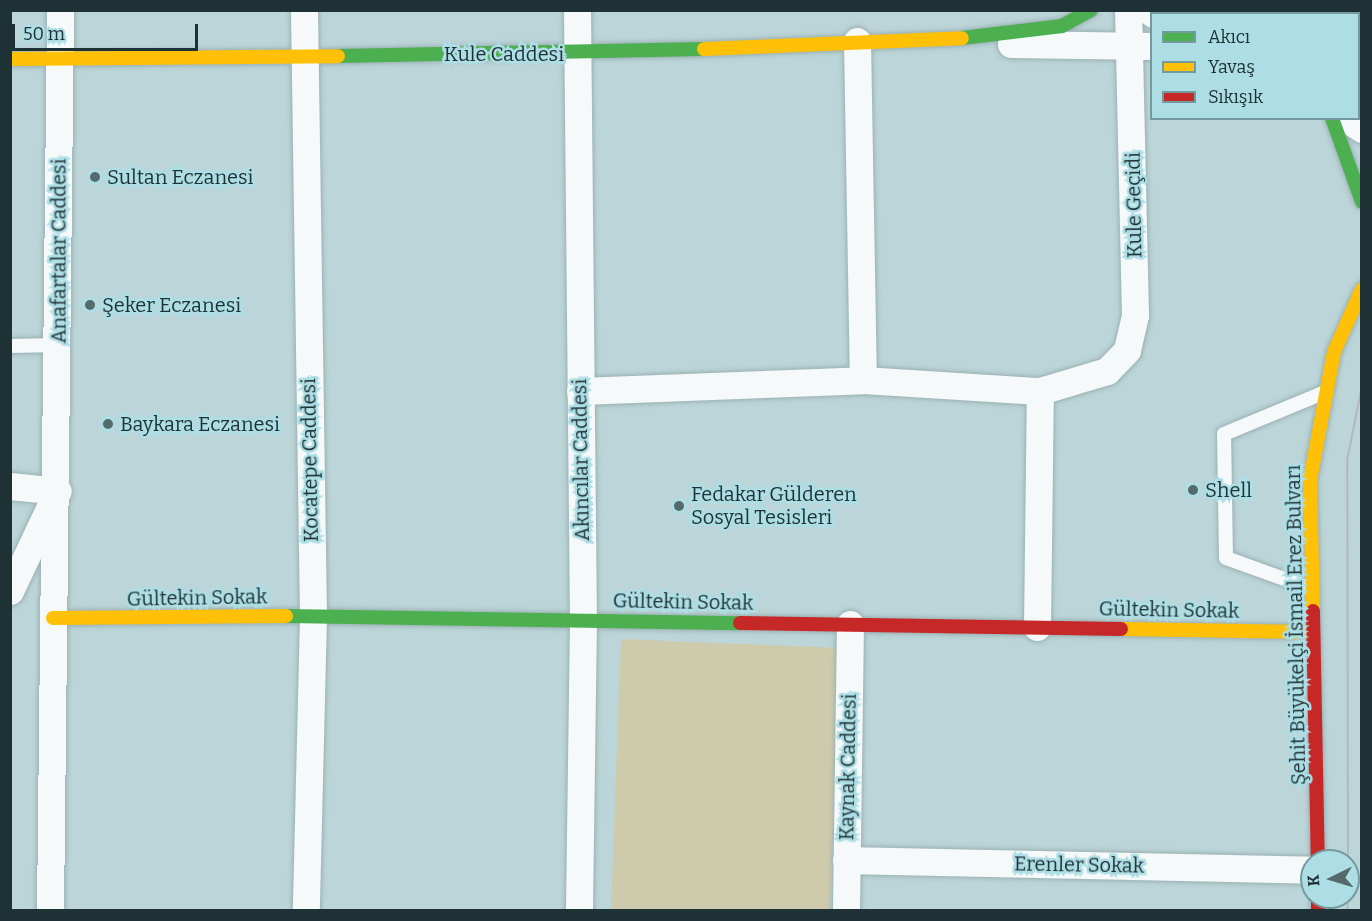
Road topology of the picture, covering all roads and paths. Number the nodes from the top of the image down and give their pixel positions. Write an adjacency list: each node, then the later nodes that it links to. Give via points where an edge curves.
1 (60, 10): 11 (street, Anafartalar Caddesi)
2 (304, 10): 10 (street, Kocatepe Caddesi)
3 (577, 10): 9 (street, Akıncılar Caddesi)
4 (1091, 10): 6 (street, Kule Caddesi, via 1062,26)
5 (1128, 10): 8 (street, Kule Geçidi)
6 (997, 37): 7 (street, Kule Caddesi); 8 (street, Kule Caddesi, via 1016,46)
7 (856, 41): 9 (street, Kule Caddesi); 20 (street)
8 (1139, 45): 22 (street, Kule Geçidi, via 1133,62 1133,336 1119,361 1092,378)
9 (576, 54): 10 (street, Kule Caddesi); 21 (street, Akıncılar Caddesi)
10 (301, 55): 11 (street, Kule Caddesi); 28 (street, Kocatepe Caddesi)
11 (60, 58): 12 (street, Kule Caddesi); 18 (street, Anafartalar Caddesi)
12 (10, 59)
13 (1333, 120): 16 (street)
14 (1348, 120): 15 (street)
15 (1362, 129)
16 (1362, 202)
17 (1362, 289): 23 (street, Şehit Büyükelçi İsmail Erez Bulvarı, via 1348,313)
18 (59, 345): 19 (lane); 25 (street, Anafartalar Caddesi)
19 (10, 346)
20 (863, 380): 21 (street); 22 (street)
21 (580, 391): 30 (street, Akıncılar Caddesi)
22 (1040, 391): 32 (street)
23 (1323, 393): 26 (street, Şehit Büyükelçi İsmail Erez Bulvarı, via 1310,480); 26 (lane, via 1224,434 1226,558)
24 (10, 486): 25 (street)
25 (58, 491): 27 (street); 29 (street, Anafartalar Caddesi)
26 (1312, 589): 33 (street, Şehit Büyükelçi İsmail Erez Bulvarı)
27 (10, 591)
28 (313, 616): 29 (street, Gültekin Sokak); 30 (street, Gültekin Sokak); 38 (street, Kocatepe Caddesi)
29 (53, 618): 37 (street, Anafartalar Caddesi)
30 (583, 620): 31 (street, Gültekin Sokak); 39 (street, Akıncılar Caddesi)
31 (850, 624): 32 (street, Gültekin Sokak); 35 (street, Kaynak Caddesi)
32 (1037, 627): 33 (street, Gültekin Sokak)
33 (1313, 632): 34 (street, Şehit Büyükelçi İsmail Erez Bulvarı)
34 (1318, 849)
35 (846, 860): 36 (street, Erenler Sokak); 40 (street, Kaynak Caddesi)
36 (1300, 870)
37 (50, 910)
38 (306, 910)
39 (579, 910)
40 (846, 910)

